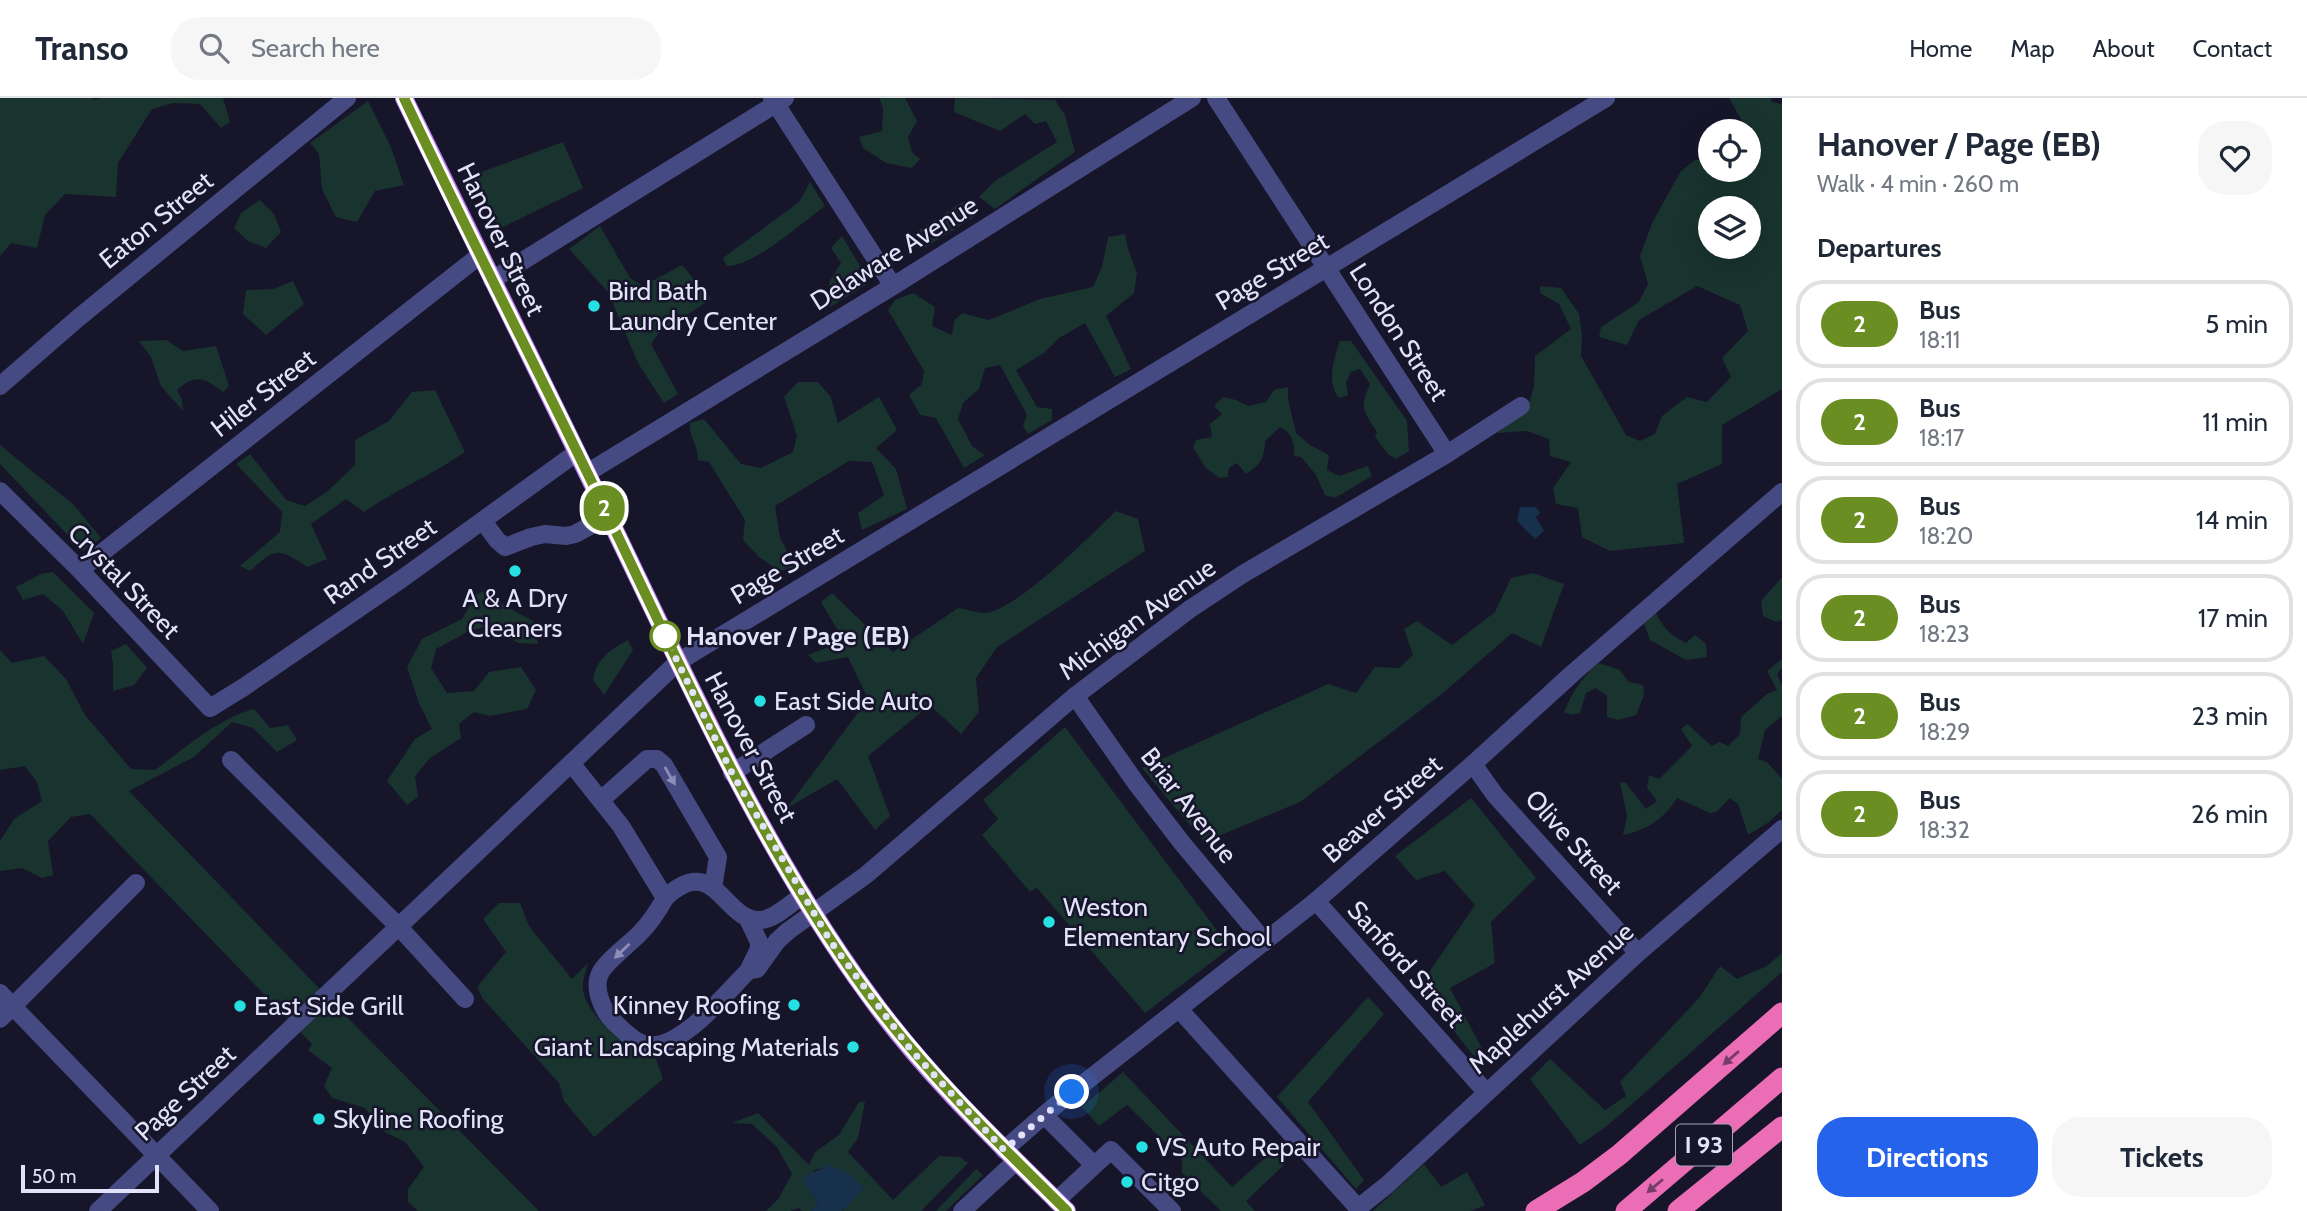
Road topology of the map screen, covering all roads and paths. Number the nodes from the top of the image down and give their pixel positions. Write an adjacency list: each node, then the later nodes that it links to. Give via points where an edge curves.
1 (347, 98): 11 (street, Eaton Street, via 76,318)
2 (404, 98): 7 (main road, Hanover Street)
3 (1192, 98): 10 (street, Delaware Avenue)
4 (1216, 98): 8 (street, London Street)
5 (1606, 98): 8 (street, Page Street)
6 (777, 100): 9 (street); 10 (street)
7 (479, 256): 9 (main road, Hanover Street); 20 (street, Hiler Street)
8 (1327, 269): 14 (street, London Street); 21 (street, Page Street)
9 (492, 280): 13 (main road, Hanover Street)
10 (893, 286): 15 (street, Delaware Avenue)
11 (0, 386)
12 (1521, 406): 14 (street, Michigan Avenue)
13 (576, 453): 15 (main road, Hanover Street); 19 (street, Rand Street)
14 (1447, 454): 22 (street, Michigan Avenue, via 1243,574)
15 (587, 473): 18 (main road, Hanover Street)
16 (0, 491): 20 (street, Crystal Street)
17 (1782, 492): 27 (street, Beaver Street)
18 (608, 516): 19 (street, via 575,534 545,534 505,547); 21 (main road, Hanover Street)
19 (483, 521): 23 (street, Rand Street)
20 (80, 570): 23 (street, Crystal Street)
21 (678, 662): 26 (street, Page Street); 28 (main road, Hanover Street)
22 (1075, 696): 36 (street, Michigan Avenue, via 866,875); 39 (street, Briar Avenue, via 1136,783)
23 (210, 708)
24 (806, 725): 28 (street)
25 (231, 760): 38 (street)
26 (571, 764): 29 (street); 38 (street, Page Street)
27 (1473, 764): 35 (street, Beaver Street); 40 (street, Olive Street, via 1495,795)
28 (732, 773): 33 (main road, Hanover Street)
29 (601, 800): 32 (street, one-way to 32, via 647,759 657,759 718,857); 34 (street)
30 (1782, 829): 40 (street, Maplehurst Avenue)
31 (136, 883): 45 (street)
32 (713, 888): 34 (street, via 692,882); 37 (street)
33 (803, 895): 36 (main road, Hanover Street); 37 (street, via 770,917)
34 (665, 898): 41 (street, one-way to 41, via 648,925 599,974 601,1002 620,1027 646,1045 669,1042 687,1031)
35 (1315, 901): 39 (street, Beaver Street); 48 (street, Sanford Street)
36 (813, 914): 41 (street, Michigan Avenue, via 777,941 757,968); 52 (main road, Hanover Street, via 911,1050)
37 (748, 919): 41 (street, via 759,942)
38 (398, 926): 43 (street); 51 (street, Page Street)
39 (1265, 942): 44 (street, Beaver Street)
40 (1638, 953): 48 (street, Maplehurst Avenue)
41 (749, 970)
42 (0, 993): 45 (street)
43 (465, 999)
44 (1179, 1009): 48 (street, Maplehurst Avenue, via 1358,1208); 49 (street, Beaver Street)
45 (7, 1013): 51 (street)
46 (1782, 1013): 59 (highway, one-way to 59, via 1619,1155)
47 (1782, 1078): 60 (highway, I 93, one-way to 60)
48 (1486, 1092)
49 (1044, 1115): 52 (street, Beaver Street); 53 (street)
50 (1782, 1127): 61 (highway)
51 (157, 1156): 56 (street, Page Street); 57 (street)
52 (1010, 1156): 54 (main road, Hanover Street); 55 (street, Beaver Street)
53 (1094, 1165): 54 (street); 58 (street, via 1111,1150)
54 (1061, 1206)
55 (971, 1208)
56 (98, 1211)
57 (210, 1211)
58 (1172, 1211)
59 (1536, 1211)
60 (1626, 1211)
61 (1678, 1211)

